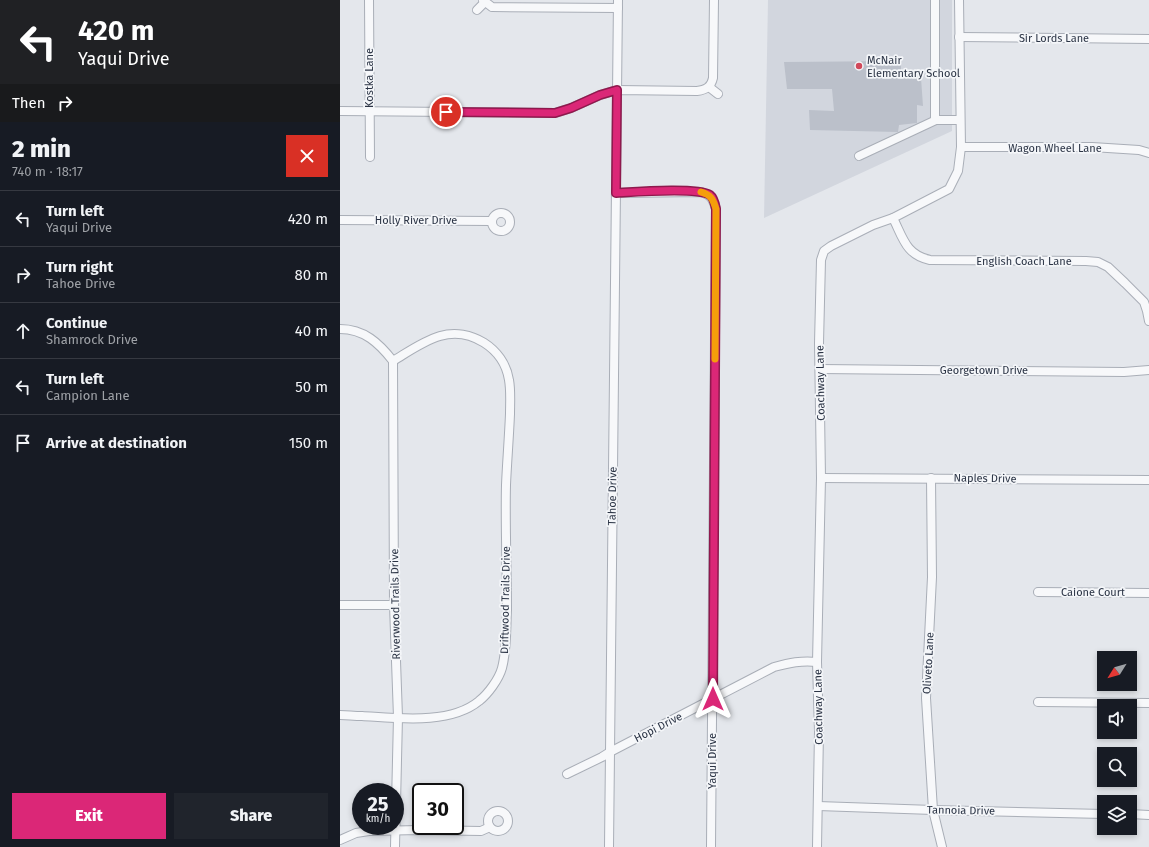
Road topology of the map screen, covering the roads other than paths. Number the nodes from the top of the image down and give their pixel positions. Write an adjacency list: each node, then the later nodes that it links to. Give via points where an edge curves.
1 (369, 0): 14 (street, Kostka Lane)
2 (714, 0): 10 (street, via 713,78)
3 (935, 0): 15 (street)
4 (959, 0): 8 (street, Coachway Lane)
5 (484, 1): 6 (street, via 492,7); 7 (street)
6 (618, 4): 11 (street, Tahoe Drive)
7 (477, 10)
8 (959, 37): 9 (street, Sir Lords Lane); 16 (street, Coachway Lane)
9 (1149, 39)
10 (709, 87): 11 (street, via 697,91); 12 (street)
11 (617, 90): 14 (street, via 555,113); 21 (street, Tahoe Drive)
12 (718, 94)
13 (340, 111): 14 (street)
14 (369, 111): 20 (street, Kostka Lane)
15 (935, 120): 16 (street); 19 (street)
16 (960, 120): 17 (street, Coachway Lane)
17 (961, 147): 18 (street, Wagon Wheel Lane, via 1092,147); 22 (street, Coachway Lane, via 958,171 949,189)
18 (1149, 153)
19 (859, 156)
20 (370, 157)
21 (616, 193): 38 (street, Yaqui Drive, via 701,192 714,199 716,209); 43 (street, Tahoe Drive)
22 (893, 218): 25 (street, English Coach Lane, via 913,254 930,260 1098,262 1108,267 1144,302); 28 (street, Coachway Lane, via 852,235 824,251 821,260 820,288)
23 (340, 220): 24 (street, Holly River Drive)
24 (492, 221)
25 (1149, 320)
26 (340, 328): 27 (street, via 363,334 383,348)
27 (393, 361): 36 (street, Riverwood Trails Drive); 42 (street, Driftwood Trails Drive, via 439,336 463,334 481,341 496,351 506,368 510,390 506,485 506,632 502,670 480,701 469,708 443,717)
28 (820, 369): 29 (street, Georgetown Drive, via 1124,372); 30 (street, Coachway Lane)
29 (1149, 370)
30 (821, 478): 31 (street, Naples Drive); 37 (street, Coachway Lane)
31 (931, 478): 32 (street, Naples Drive); 47 (street, Oliveto Lane, via 932,577 926,698)
32 (1149, 480)
33 (1038, 592): 34 (street, Caione Court)
34 (1149, 593)
35 (340, 605): 36 (street)
36 (394, 605): 42 (street, Riverwood Trails Drive)
37 (817, 662): 38 (street, Hopi Drive, via 805,661 774,667); 46 (street, Coachway Lane)
38 (713, 699): 43 (street, Hopi Drive); 58 (street, Yaqui Drive)
39 (1038, 702): 40 (street)
40 (1149, 703)
41 (340, 715): 42 (street, Driftwood Trails Drive)
42 (398, 717): 45 (street, Riverwood Trails Drive)
43 (610, 752): 44 (street, Hopi Drive); 57 (street, Tahoe Drive)
44 (567, 774)
45 (396, 783)
46 (818, 806): 47 (street, Tannoia Drive); 59 (street, Coachway Lane)
47 (933, 810): 48 (street, Tannoia Drive); 60 (street, Oliveto Lane)
48 (1097, 814)
49 (1137, 814): 50 (street)
50 (1149, 814)
51 (490, 827): 52 (street, via 481,831)
52 (404, 831)
53 (352, 834): 55 (street)
54 (395, 835): 56 (street, Riverwood Trails Drive)
55 (340, 840)
56 (395, 847)
57 (609, 847)
58 (712, 847)
59 (817, 847)
60 (942, 847)

